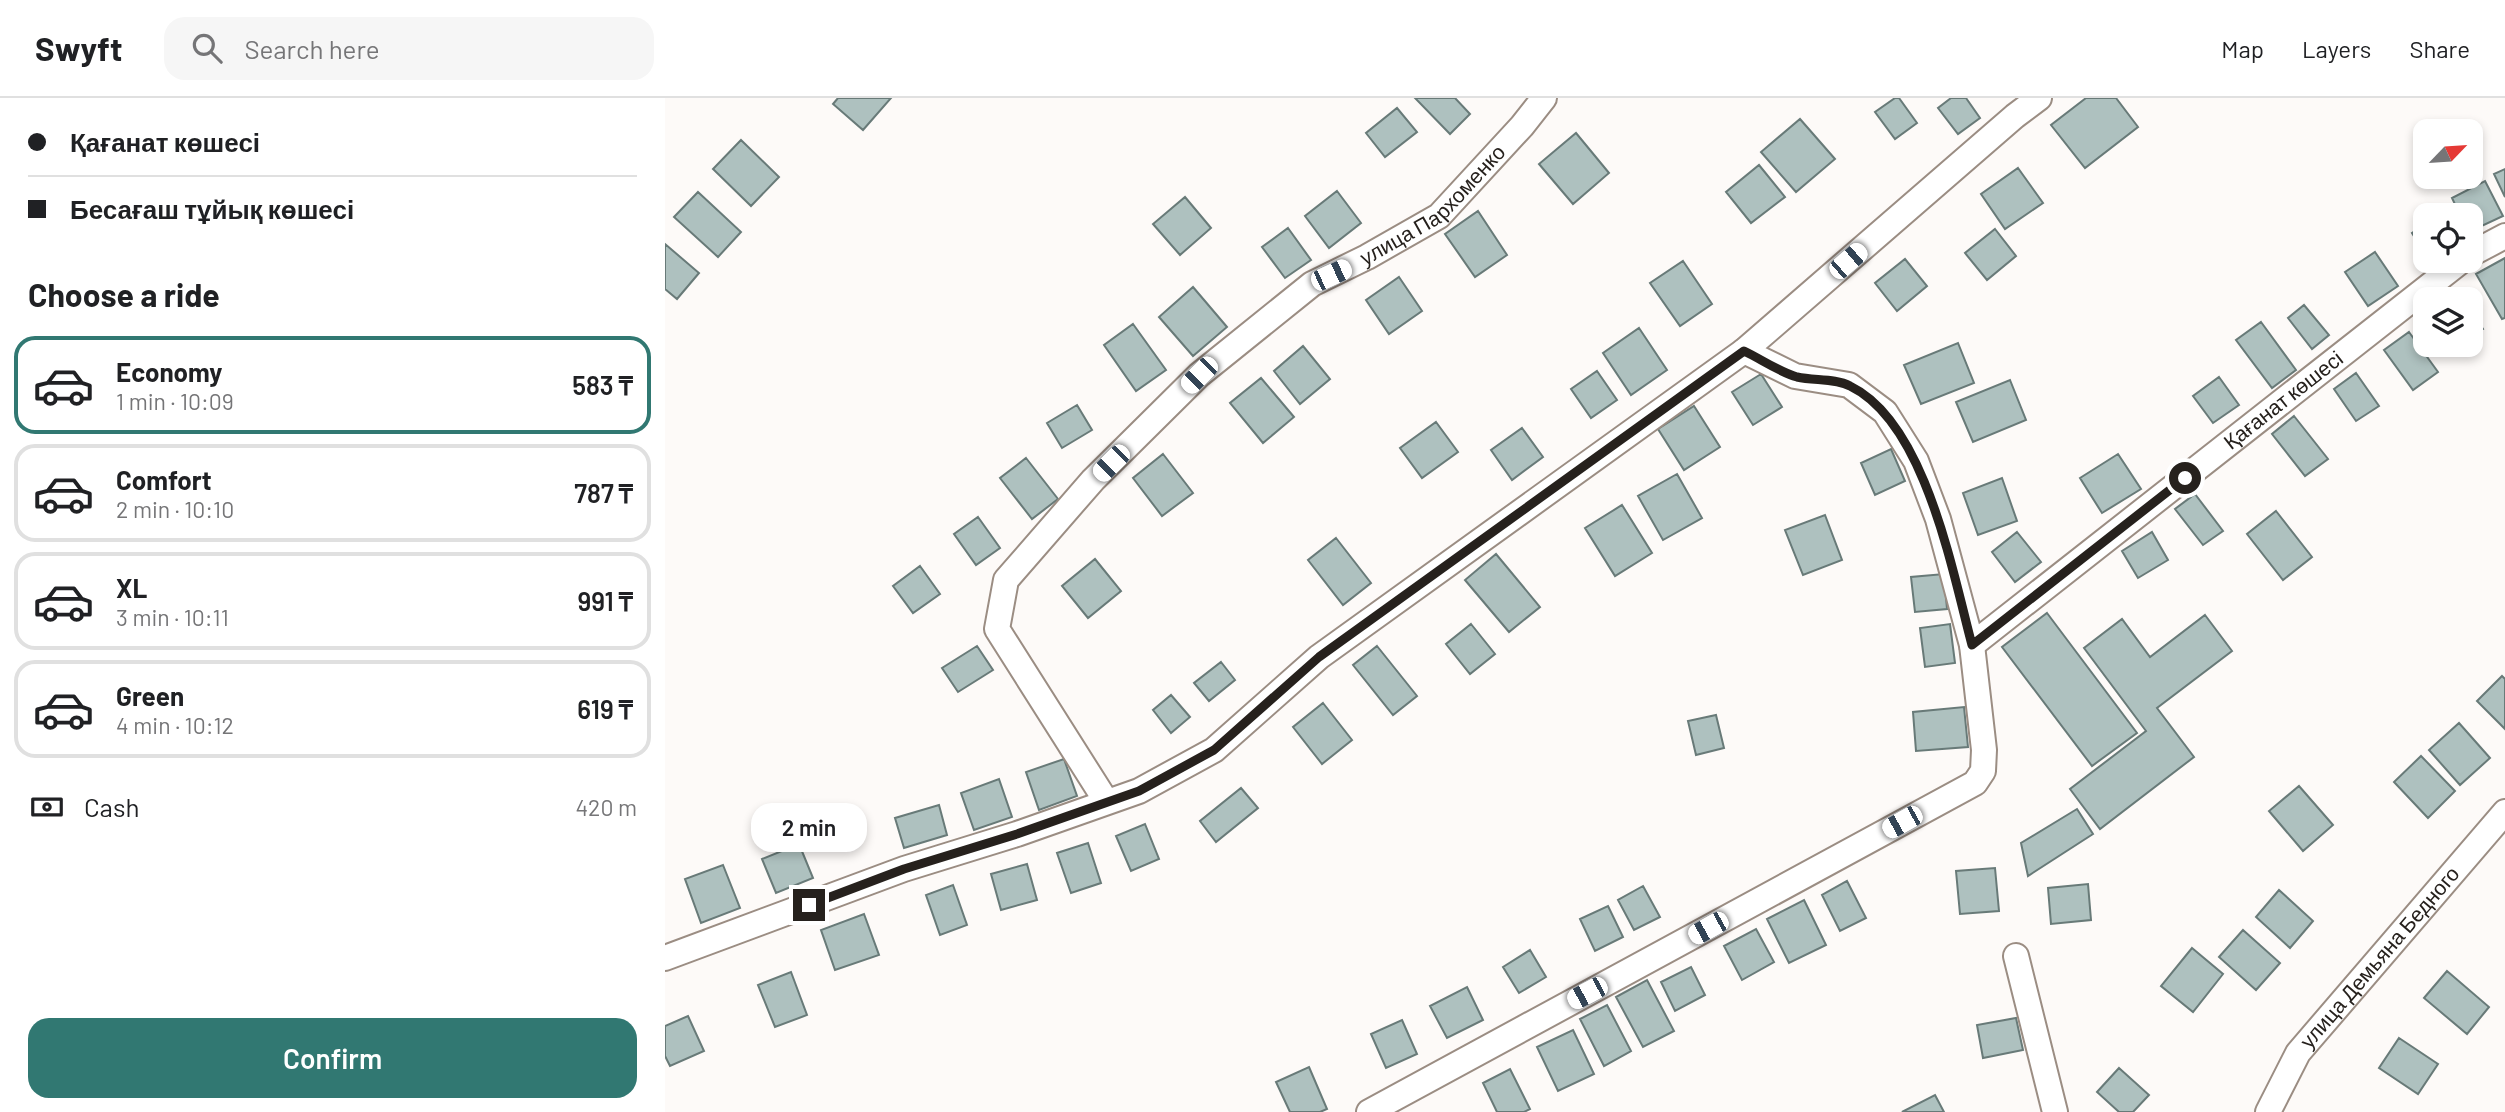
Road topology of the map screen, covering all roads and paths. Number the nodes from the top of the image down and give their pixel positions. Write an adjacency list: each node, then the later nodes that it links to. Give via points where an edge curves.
1 (1543, 98): 8 (street, улица Пархоменко, via 1439,216 1312,284 1199,375 1093,480 1006,580 996,629)
2 (2039, 98): 6 (street)
3 (2505, 236): 4 (street)
4 (2483, 248)
5 (2447, 273): 7 (street, Қағанат көшесі)
6 (1744, 351): 7 (street, via 1795,376 1849,385 1885,412 1916,461 1938,519); 8 (street, via 1319,657 1214,750 1139,791)
7 (1972, 645): 12 (street, via 1984,751 1983,771 1975,783)
8 (1106, 801): 11 (street, via 904,869)
9 (2505, 812): 14 (street, улица Демьяна Бедного, via 2298,1053)
10 (2016, 956): 13 (street)
11 (665, 958)
12 (1369, 1112)
13 (2055, 1112)
14 (2268, 1112)

